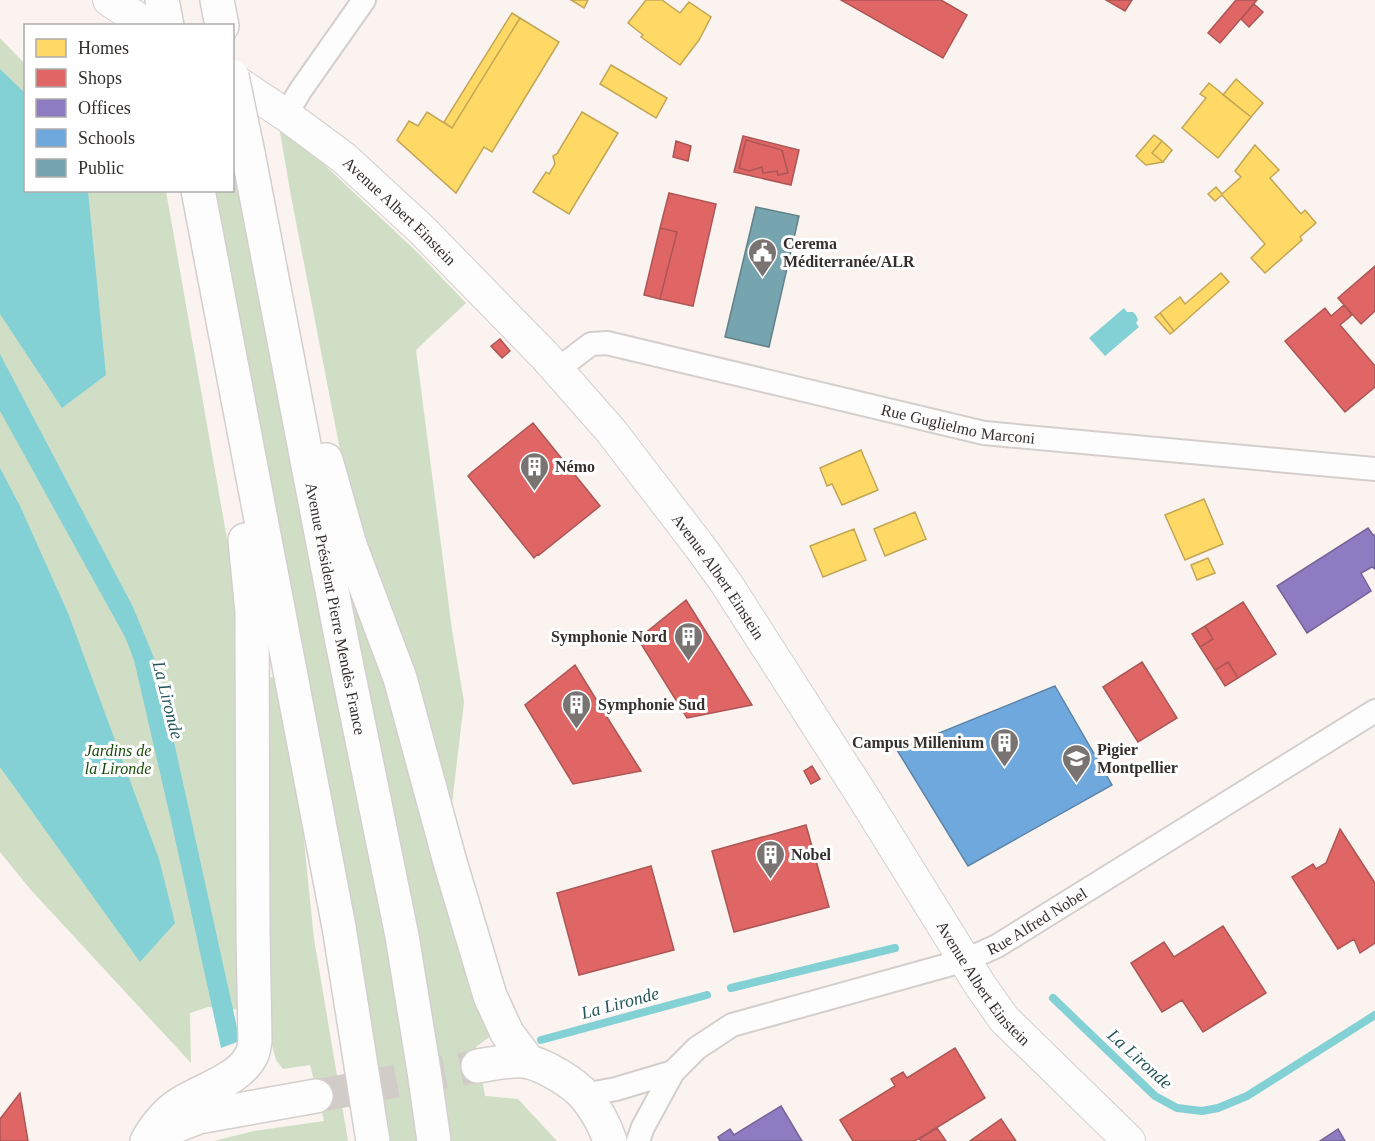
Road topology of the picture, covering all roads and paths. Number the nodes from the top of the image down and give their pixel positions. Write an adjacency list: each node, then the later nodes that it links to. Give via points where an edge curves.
1 (109, 0): 5 (main road)
2 (162, 0): 6 (main road)
3 (217, 0): 7 (main road)
4 (364, 0): 10 (street)
5 (146, 24)
6 (166, 24)
7 (222, 24)
8 (234, 79): 10 (main road, Avenue Albert Einstein)
9 (234, 87): 13 (main road, Avenue Président Pierre Mendès France, bridge)
10 (286, 115): 12 (main road, Avenue Albert Einstein, via 344,158 413,222)
11 (198, 192): 15 (main road)
12 (558, 369): 14 (street, Rue Guglielmo Marconi, via 591,344 607,343 984,433); 17 (main road, Avenue Albert Einstein, via 631,456 726,583)
13 (298, 418): 18 (main road, via 320,437 350,545 400,678 490,996 507,1033); 25 (main road, Avenue Président Pierre Mendès France, via 402,936)
14 (1375, 469)
15 (257, 504): 23 (main road, via 244,521 252,612 253,1054 246,1065 217,1086 183,1101 166,1115); 24 (main road, via 339,927)
16 (1375, 711): 17 (street, Rue Alfred Nobel, via 1018,934)
17 (966, 960): 20 (street, Rue Alfred Nobel, via 732,1025 698,1048); 28 (main road, Avenue Albert Einstein, via 1005,1019)
18 (528, 1061): 19 (main road); 21 (main road, via 557,1074)
19 (478, 1066)
20 (673, 1072): 21 (street, Rue Alfred Nobel); 27 (street, Rue Alfred Nobel)
21 (584, 1095): 26 (main road)
22 (316, 1096): 23 (main road, via 198,1117)
23 (149, 1141)
24 (373, 1141)
25 (434, 1141)
26 (610, 1141)
27 (638, 1141)
28 (1129, 1141)

